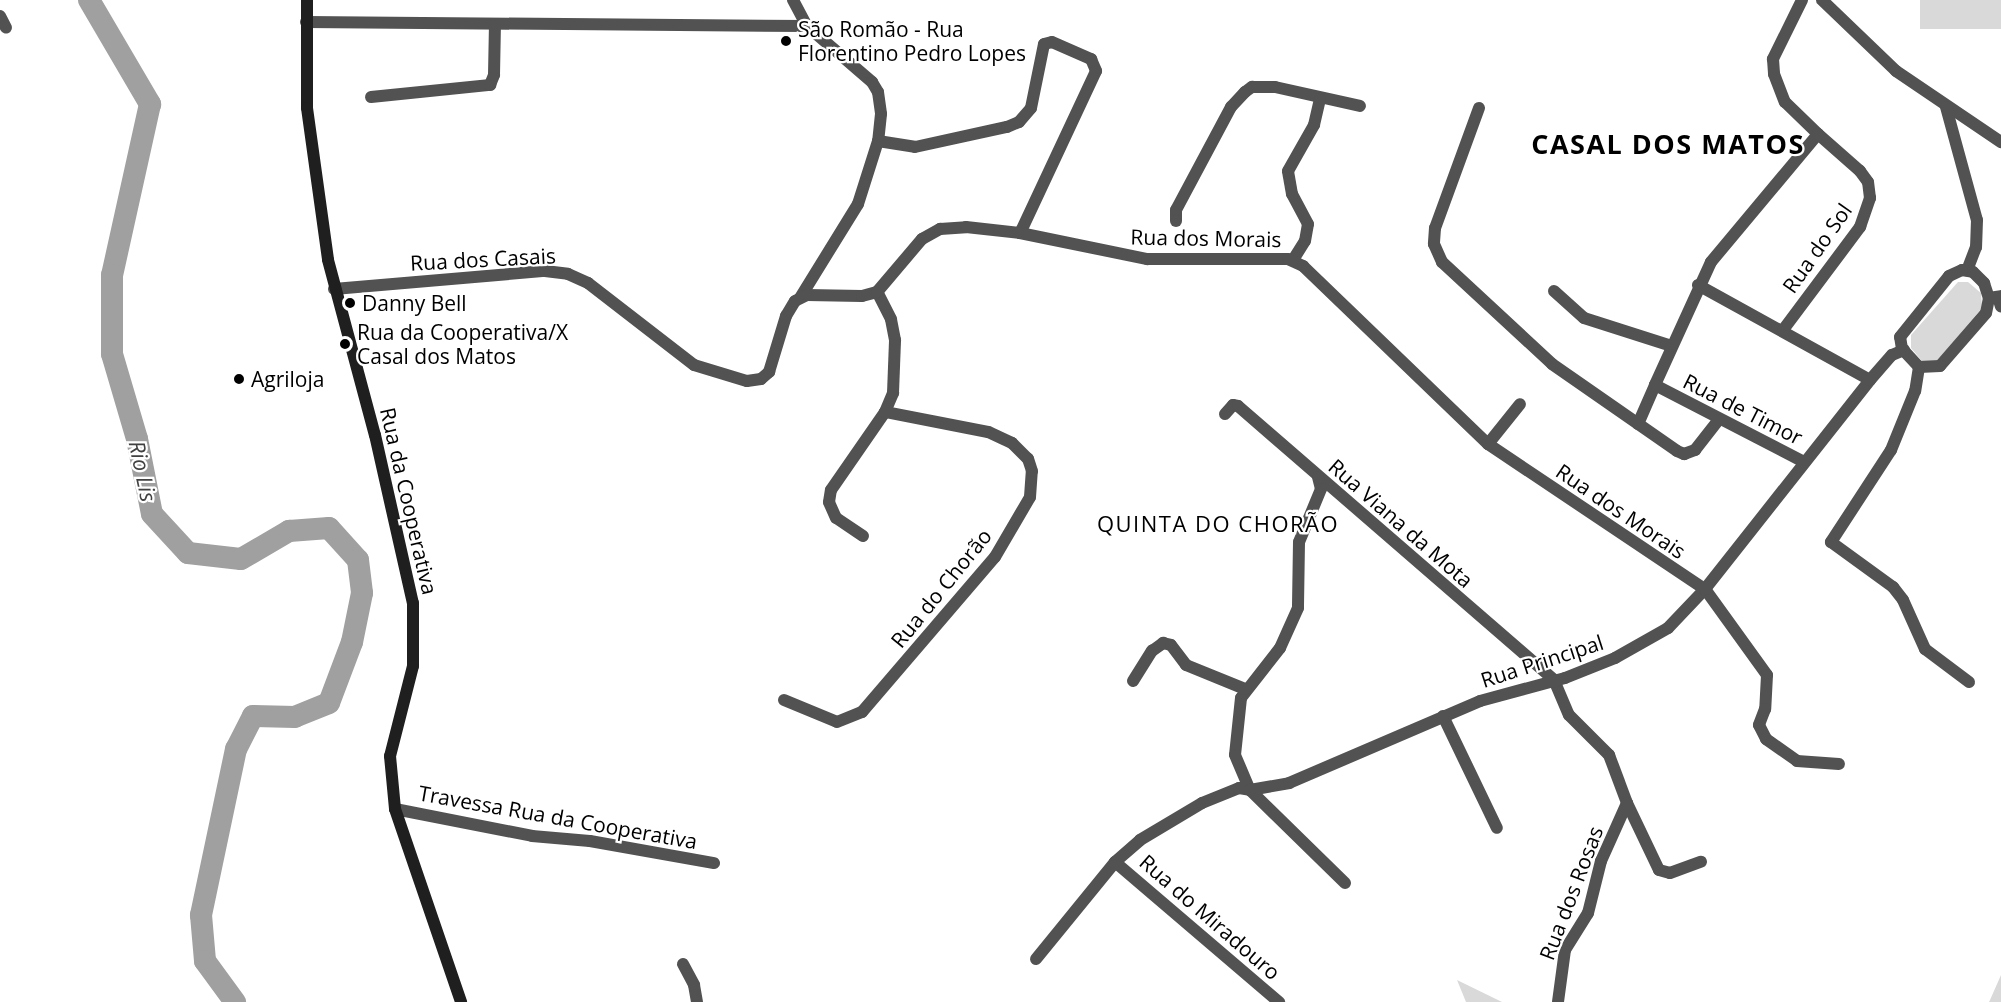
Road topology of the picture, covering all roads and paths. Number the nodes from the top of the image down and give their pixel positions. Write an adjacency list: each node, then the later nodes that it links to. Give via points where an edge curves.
1 (307, 0): 5 (main road, Rua da Cooperativa)
2 (794, 0): 7 (street)
3 (1802, 0): 13 (street, via 1773,59 1774,74 1785,102)
4 (1822, 0): 11 (street, via 1896,71)
5 (306, 22): 6 (street); 21 (main road, Rua da Cooperativa, via 307,108 315,184)
6 (495, 25): 7 (street); 8 (street, via 494,75 490,86)
7 (807, 26): 14 (street, via 872,82 879,102)
8 (371, 97)
9 (1320, 99): 10 (street); 16 (street, via 1267,87 1252,87 1240,96 1176,210); 18 (street, via 1310,134 1288,171 1292,194 1308,224 1305,241)
10 (1360, 106)
11 (1946, 107): 15 (street); 19 (street, via 1977,220 1976,248)
12 (1479, 108): 36 (street, via 1435,228 1434,244 1442,262 1552,364)
13 (1818, 134): 20 (street, Rua de Timor, via 1712,262); 26 (street, Rua do Sol, via 1860,171 1868,182 1870,198 1860,227)
14 (878, 141): 17 (street, via 915,147 1007,127 1019,122 1031,108 1044,44 1052,42 1091,59 1096,71); 24 (street, via 852,217)
15 (2001, 142)
16 (1176, 221)
17 (1020, 233): 18 (street, Rua dos Morais, via 1138,258 1248,256); 23 (street, Rua dos Morais, via 957,227 930,233)
18 (1293, 260): 37 (street, Rua dos Morais)
19 (1967, 270): 25 (street, via 1981,279); 28 (street, via 1949,276 1905,327 1900,337)
20 (1698, 285): 26 (street); 27 (street, Rua de Timor)
21 (334, 289): 24 (street, Rua dos Casais, via 545,271 568,274 588,283 694,365 747,381 761,379 770,372 786,316); 51 (main road, Rua da Cooperativa, via 375,435 413,603 413,666 390,756)
22 (1554, 291): 27 (street, via 1584,318)
23 (877, 292): 24 (street); 33 (street, via 891,319 895,340 894,393)
24 (800, 298)
25 (1997, 300): 29 (street, via 1945,361 1935,368)
26 (1783, 330): 30 (street)
27 (1672, 346): 31 (street, Rua de Timor)
28 (1904, 350): 29 (street); 30 (street, Rua Principal, via 1892,356)
29 (1919, 367): 44 (street, via 1915,391 1891,450 1831,542 1893,587 1925,649)
30 (1870, 380): 38 (street, Rua Principal)
31 (1655, 385): 35 (street, Rua de Timor); 36 (street)
32 (1520, 404): 37 (street)
33 (885, 412): 40 (street, via 831,490 829,502 836,518); 46 (street, Rua do Chorão, via 988,432 1012,442 1030,465 1030,496 995,557 862,712 837,722)
34 (1225, 414): 39 (street, Rua Viana da Mota, via 1233,405 1238,406)
35 (1718, 421): 36 (street, via 1695,450 1684,454); 38 (street, Rua de Timor)
36 (1638, 424)
37 (1488, 444): 41 (street, Rua dos Morais)
38 (1804, 462): 41 (street, Rua Principal)
39 (1318, 477): 42 (street, Rua Viana da Mota); 45 (street, via 1321,489 1299,542 1301,592 1297,615 1280,648)
40 (863, 536)
41 (1705, 589): 42 (street, Rua Principal, via 1684,614 1648,642); 48 (street, via 1767,675 1765,709 1759,724 1766,739 1797,762)
42 (1554, 680): 47 (street, Rua Principal); 50 (street, via 1569,715 1609,756)
43 (1133, 681): 45 (street, via 1154,648 1168,643 1186,665)
44 (1969, 682)
45 (1245, 688): 49 (street, via 1239,706 1235,755)
46 (784, 700)
47 (1443, 716): 49 (street, Rua Principal, via 1289,783); 52 (street)
48 (1839, 764)
49 (1250, 790): 53 (street, Rua Principal, via 1227,791 1202,803 1140,840); 56 (street)
50 (1628, 803): 54 (street, via 1659,870 1670,873); 62 (street, Rua dos Rosas, via 1601,861 1588,913 1565,950)
51 (395, 809): 55 (street, Travessa Rua da Cooperativa, via 532,836 590,841); 59 (main road, Rua da Cooperativa)
52 (1497, 828)
53 (1115, 861): 57 (street, Rua Principal); 61 (street, Rua do Miradouro)
54 (1701, 862)
55 (714, 863)
56 (1345, 883)
57 (1036, 959)
58 (682, 964): 60 (street, via 694,985)
59 (461, 1002)
60 (697, 1002)
61 (1279, 1002)
62 (1558, 1002)

